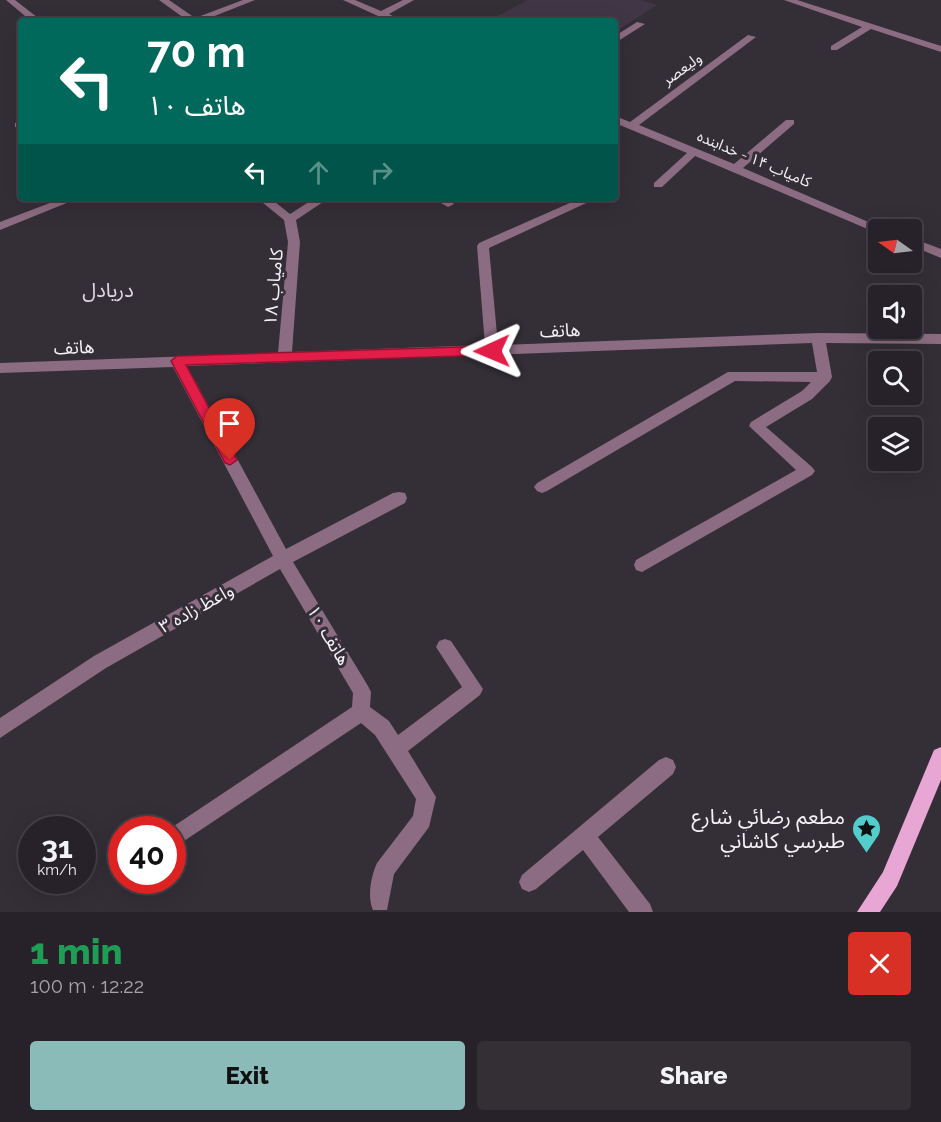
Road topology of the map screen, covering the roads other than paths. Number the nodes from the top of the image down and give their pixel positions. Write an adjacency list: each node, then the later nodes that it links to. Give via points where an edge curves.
1 (10, 0): 10 (street)
2 (163, 0): 11 (street)
3 (251, 0): 12 (street)
4 (346, 0): 9 (street)
5 (410, 0): 9 (street)
6 (788, 0): 8 (street)
7 (824, 0): 8 (street)
8 (811, 7): 15 (street)
9 (382, 14): 13 (street)
10 (33, 18)
11 (190, 18)
12 (202, 18)
13 (391, 18)
14 (640, 24): 17 (street)
15 (870, 26): 18 (street); 19 (street)
16 (751, 37): 22 (street, ولیعصر)
17 (618, 38)
18 (834, 48)
19 (941, 49)
20 (618, 120): 22 (street, کامیاب ۱۴ - خدابنده)
21 (790, 122): 24 (street)
22 (631, 126): 23 (street, کامیاب ۱۴ - خدابنده)
23 (694, 152): 24 (street, کامیاب ۱۴ - خدابنده); 25 (street)
24 (735, 169): 31 (street, کامیاب ۱۴ - خدابنده)
25 (658, 185)
26 (65, 201): 32 (street)
27 (267, 201): 30 (street)
28 (318, 201): 30 (street)
29 (584, 201): 37 (street, via 483,246)
30 (290, 219): 38 (street, کامیاب ۱۸, via 294,242)
31 (868, 225)
32 (0, 226)
33 (922, 246): 34 (street)
34 (941, 255)
35 (818, 338): 36 (street, هاتف); 37 (street, هاتف); 41 (street)
36 (941, 339)
37 (492, 351): 38 (street, هاتف)
38 (285, 356): 39 (street, هاتف)
39 (177, 361): 40 (street, هاتف); 44 (street, هاتف ۱۰)
40 (0, 368)
41 (825, 377): 42 (street, via 733,376); 45 (street, via 807,395 756,426 807,471)
42 (542, 487)
43 (399, 498): 44 (street, واعظ زاده ۳)
44 (283, 559): 47 (street, هاتف ۱۰, via 362,692); 48 (street, واعظ زاده ۳, via 100,662)
45 (642, 565)
46 (445, 647): 49 (street, via 474,689)
47 (361, 711): 49 (street, via 382,728); 52 (street)
48 (0, 729)
49 (395, 749): 55 (street, via 426,797 422,820 384,870)
50 (941, 757): 57 (main road, via 890,879)
51 (666, 767): 53 (street)
52 (186, 829)
53 (585, 836): 54 (street); 56 (street)
54 (529, 882)
55 (380, 903)
56 (642, 912)
57 (868, 912)

